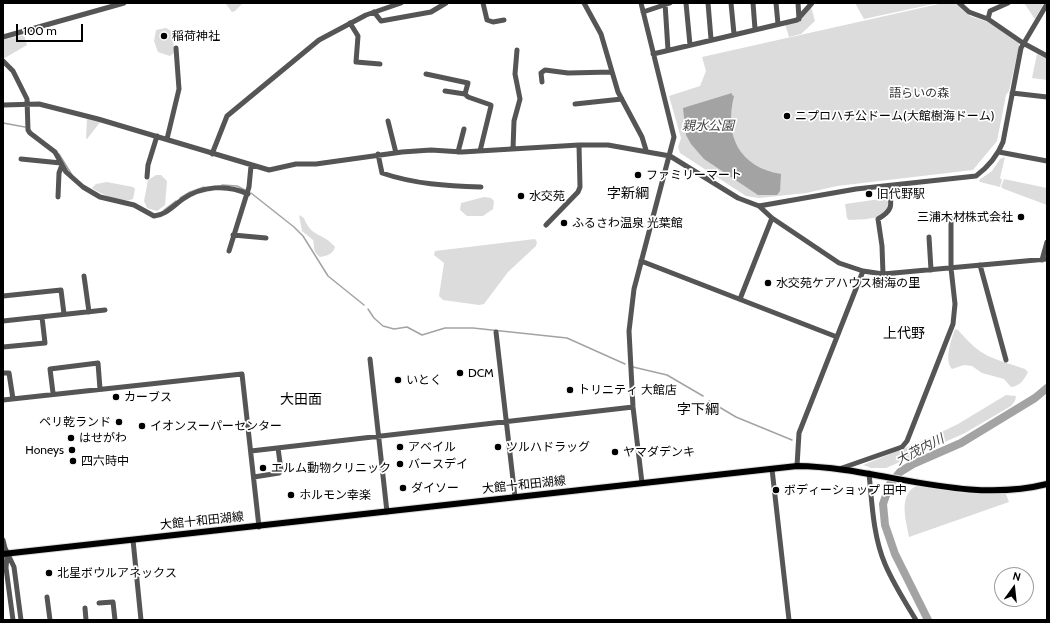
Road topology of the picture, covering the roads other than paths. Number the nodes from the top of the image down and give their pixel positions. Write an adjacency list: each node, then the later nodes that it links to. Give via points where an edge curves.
1 (124, 3): 28 (street)
2 (401, 3): 18 (street)
3 (446, 3): 19 (street, via 431,12 381,21)
4 (484, 3): 23 (street, via 488,20)
5 (584, 3): 39 (street, via 601,34)
6 (641, 3): 20 (street)
7 (686, 3): 31 (street)
8 (708, 3): 29 (street)
9 (731, 3): 27 (street)
10 (753, 3): 26 (street)
11 (776, 3): 25 (street)
12 (798, 3): 21 (street)
13 (812, 3): 21 (street)
14 (959, 3): 22 (street, via 969,12)
15 (1005, 3): 22 (street, via 990,11)
16 (666, 4): 20 (street); 34 (street)
17 (1047, 4): 30 (street)
18 (384, 6): 19 (street)
19 (374, 12): 24 (street)
20 (643, 12): 35 (street)
21 (799, 19): 25 (street)
22 (988, 19): 30 (street)
23 (504, 20)
24 (350, 23): 38 (street, via 358,36 356,62); 61 (street, via 319,40 227,116)
25 (778, 24): 26 (street)
26 (755, 29): 27 (street)
27 (734, 34): 29 (street)
28 (3, 37)
29 (711, 39): 31 (street)
30 (1023, 43): 36 (street); 43 (street)
31 (690, 45): 34 (street)
32 (176, 48): 53 (street, via 179,89)
33 (517, 50): 55 (street, via 515,74 520,99 514,121)
34 (668, 50): 35 (street)
35 (653, 54): 63 (street, via 674,137)
36 (1047, 56)
37 (3, 61): 47 (street, via 13,71)
38 (380, 64)
39 (612, 72): 41 (street, via 568,73 545,70 541,73); 46 (street)
40 (426, 74): 44 (street, via 468,83)
41 (542, 82)
42 (445, 91): 44 (street)
43 (1012, 93): 45 (street); 59 (street)
44 (465, 94): 57 (street, via 490,104)
45 (1047, 97)
46 (622, 99): 48 (street); 56 (street)
47 (27, 104): 49 (street); 52 (street, via 39,104); 66 (street, via 28,130 55,152)
48 (576, 104)
49 (3, 105)
50 (388, 121): 60 (street)
51 (464, 129): 58 (street)
52 (157, 136): 53 (street); 68 (street)
53 (167, 139): 61 (street)
54 (579, 145): 55 (street); 56 (street, via 608,145); 76 (street, via 578,192)
55 (513, 149): 57 (street)
56 (646, 150): 63 (street)
57 (480, 151): 58 (street)
58 (458, 152): 60 (street, via 431,150)
59 (999, 152): 65 (street); 69 (street, via 986,169 976,176)
60 (396, 153): 62 (street)
61 (212, 154): 67 (street)
62 (378, 154): 67 (street, via 316,164 296,164 269,170); 70 (street, via 382,173 400,179 427,184)
63 (670, 156): 73 (street, via 738,198); 83 (street)
64 (21, 159): 66 (street)
65 (1047, 161)
66 (62, 164): 71 (street, via 74,180 100,197 134,205 154,216 165,213 184,198 205,189 230,187); 72 (street)
67 (251, 166): 71 (street)
68 (147, 177)
69 (889, 186): 73 (street); 88 (street, via 891,206 888,213 878,219)
70 (481, 187)
71 (248, 194): 77 (street)
72 (58, 197)
73 (759, 206): 74 (street)
74 (772, 218): 87 (street, via 839,263); 91 (street)
75 (950, 218): 85 (street)
76 (546, 226)
77 (234, 235): 79 (street); 81 (street)
78 (929, 237): 86 (street)
79 (266, 238)
80 (1047, 242): 82 (street)
81 (229, 251)
82 (1045, 260): 84 (street)
83 (641, 261): 91 (street); 107 (street, via 634,289 629,331)
84 (980, 265): 85 (street); 101 (street)
85 (951, 268): 86 (street); 114 (street, via 955,304 953,324 907,441 902,447)
86 (930, 270): 88 (street)
87 (863, 271): 88 (street); 98 (street)
88 (883, 274)
89 (84, 276): 93 (street)
90 (3, 296): 94 (street, via 61,290)
91 (740, 300): 98 (street)
92 (105, 310): 93 (street)
93 (89, 312): 94 (street)
94 (64, 314): 95 (street)
95 (42, 317): 96 (street); 99 (street, via 45,342)
96 (3, 322)
97 (496, 332): 108 (street)
98 (837, 337): 112 (street, via 799,433)
99 (3, 347)
100 (370, 359): 109 (street)
101 (1006, 360)
102 (3, 373): 105 (street, via 9,373)
103 (100, 389): 104 (street); 104 (street, via 98,363 50,369); 111 (street, via 242,374)
104 (53, 394): 105 (street)
105 (13, 399): 106 (street)
106 (3, 400)
107 (633, 407): 108 (street); 117 (street)
108 (507, 422): 109 (street); 119 (street)
109 (379, 436): 110 (street); 120 (street)
110 (278, 448): 111 (street); 116 (street, via 281,470 279,473)
111 (251, 451): 116 (street)
112 (797, 466): 113 (main road, 大館十和田湖線); 114 (main road, 大館十和田湖線)
113 (772, 468): 117 (main road, 大館十和田湖線); 134 (street)
114 (842, 468): 115 (main road, 大館十和田湖線)
115 (869, 473): 118 (main road, 大館十和田湖線, via 979,491); 135 (street, via 877,539 884,562)
116 (254, 477): 121 (street)
117 (642, 483): 119 (main road, 大館十和田湖線)
118 (1047, 484)
119 (515, 497): 120 (main road, 大館十和田湖線)
120 (387, 512): 121 (main road, 大館十和田湖線)
121 (259, 526): 123 (main road, 大館十和田湖線)
122 (3, 540): 124 (street)
123 (133, 540): 124 (main road, 大館十和田湖線); 133 (street)
124 (5, 554): 128 (street); 129 (street, via 14,567)
125 (47, 597): 130 (street)
126 (100, 603): 132 (street, via 113,602)
127 (85, 608): 131 (street)
128 (13, 620)
129 (21, 620)
130 (50, 620)
131 (86, 620)
132 (115, 620)
133 (141, 620)
134 (789, 620)
135 (916, 620)

